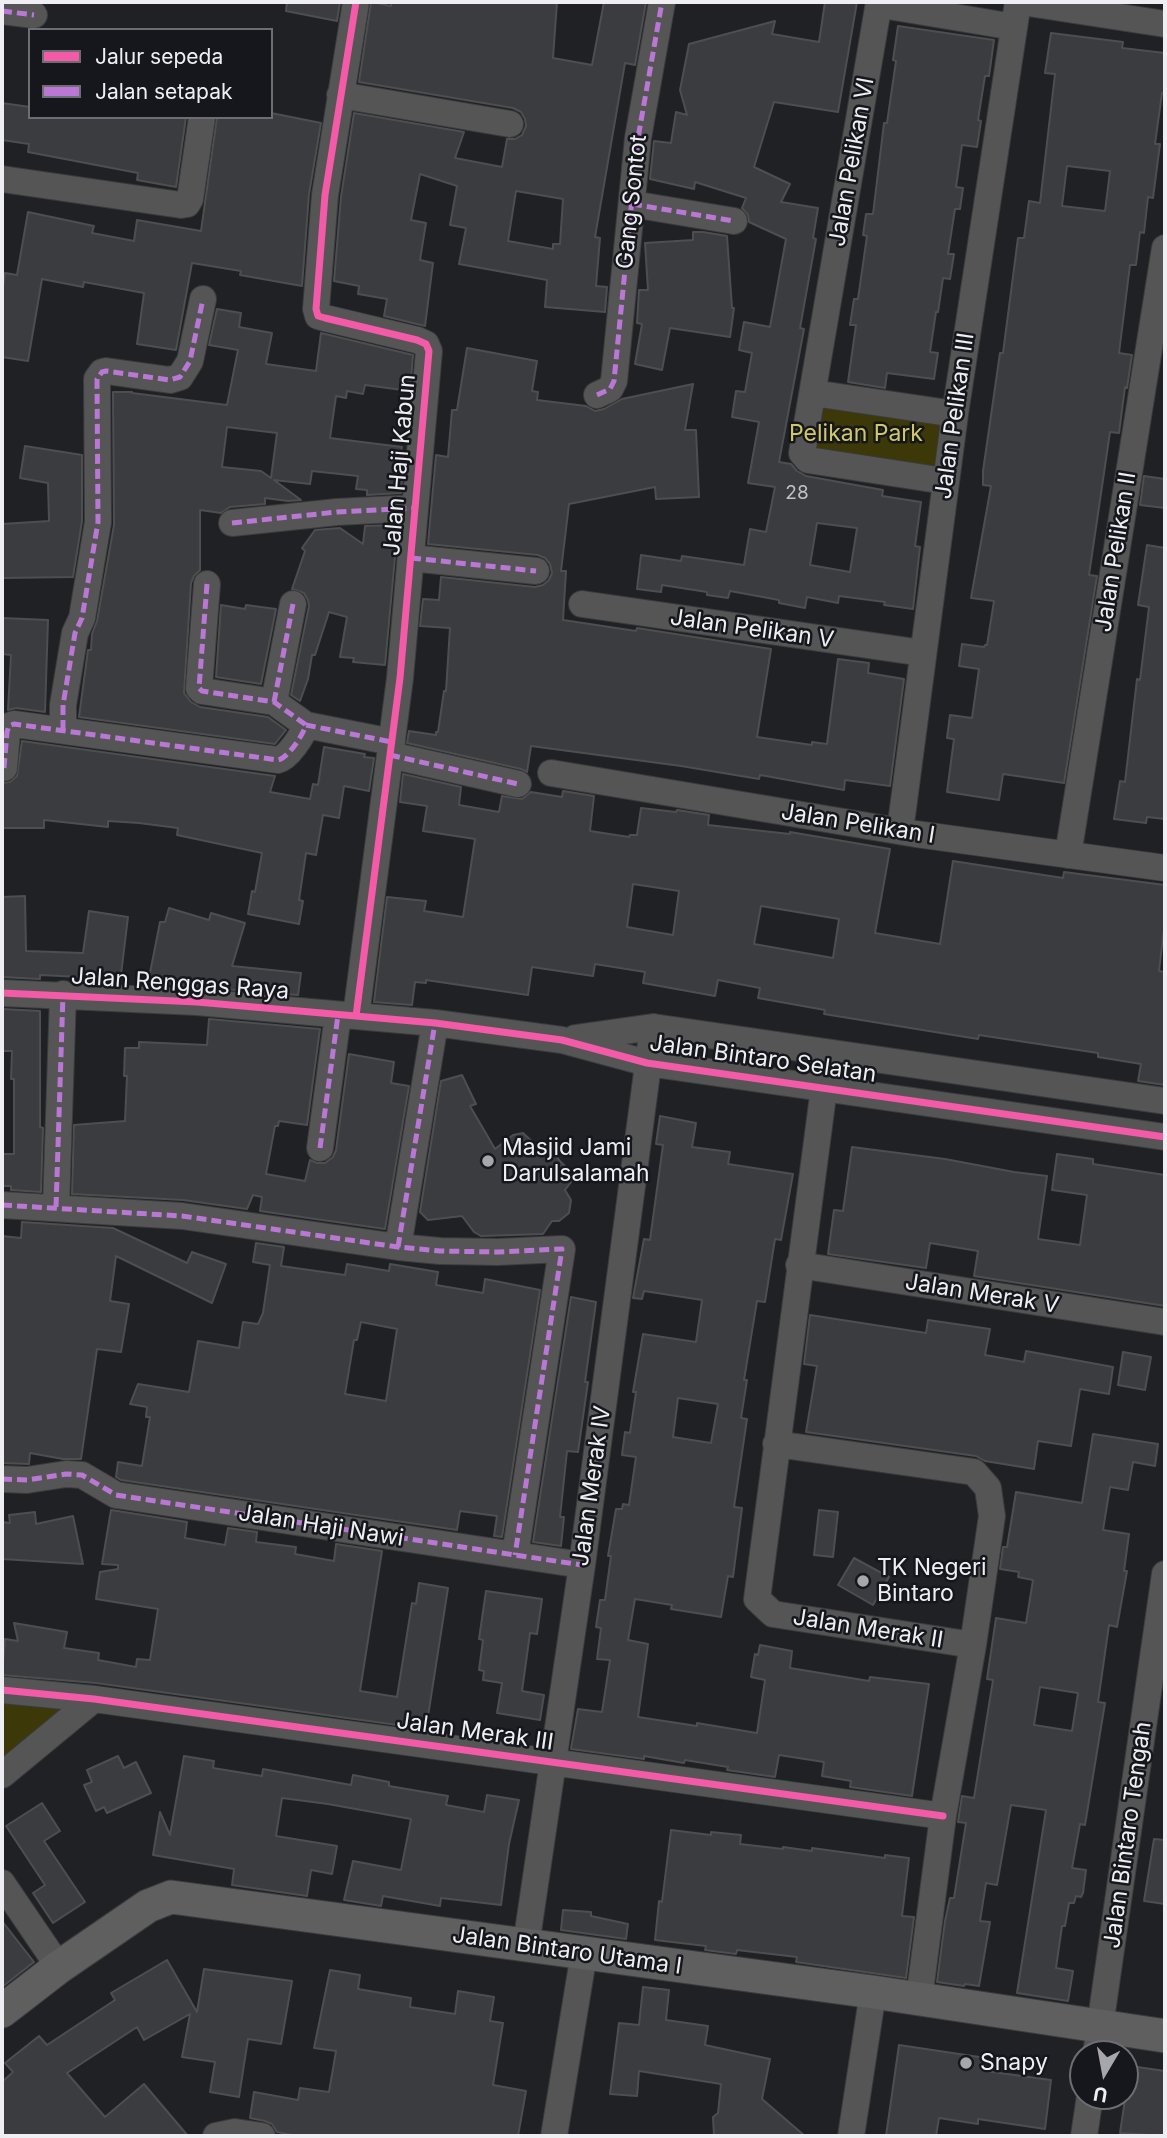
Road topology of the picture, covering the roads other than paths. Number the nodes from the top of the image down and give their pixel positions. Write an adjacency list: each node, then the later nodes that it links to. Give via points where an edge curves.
1 (356, 2): 7 (street, Jalan Haji Kabun)
2 (662, 2): 11 (street, Gang Sontot)
3 (1018, 10): 6 (street); 15 (street, Jalan Pelikan VI, via 878,8); 17 (street, Jalan Pelikan III)
4 (2, 11): 5 (street)
5 (34, 15)
6 (1165, 24)
7 (340, 95): 9 (street); 19 (street, Jalan Haji Kabun, via 325,195 316,309 318,316 426,344 429,351)
8 (202, 119): 10 (street, via 187,204)
9 (510, 124)
10 (2, 179)
11 (632, 204): 12 (street); 16 (street, Gang Sontot, via 614,381 610,389)
12 (734, 221)
13 (1165, 248): 35 (street, Jalan Pelikan II)
14 (203, 299): 29 (street, via 190,361 180,377 170,380 102,372 97,379 98,522 82,618 75,633)
15 (813, 393): 17 (street); 18 (street, Jalan Pelikan VI, via 802,453 808,460)
16 (597, 395)
17 (955, 414): 18 (street, Jalan Pelikan III)
18 (945, 481): 26 (street, Jalan Pelikan III)
19 (414, 508): 20 (street); 21 (street, Jalan Haji Kabun)
20 (232, 523)
21 (411, 558): 22 (street); 30 (street, Jalan Haji Kabun)
22 (536, 571)
23 (207, 584): 27 (street, via 199,688)
24 (293, 604): 27 (street)
25 (582, 604): 26 (street, Jalan Pelikan V)
26 (923, 653): 34 (street, Jalan Pelikan III)
27 (274, 702): 28 (street)
28 (306, 725): 29 (street, via 286,758 278,760); 30 (street)
29 (63, 730): 31 (street, via 9,726)
30 (391, 749): 33 (street); 39 (street, Jalan Haji Kabun)
31 (4, 768)
32 (551, 773): 34 (street, Jalan Pelikan I)
33 (518, 784)
34 (900, 831): 35 (street, Jalan Pelikan I)
35 (1068, 855): 36 (street, Jalan Pelikan I)
36 (1165, 868)
37 (2, 993): 38 (street, Jalan Renggas Raya)
38 (62, 994): 39 (street, Jalan Renggas Raya); 49 (street)
39 (347, 1015): 40 (street, Jalan Bintaro Selatan); 47 (street, Jalan Haji Kabun)
40 (435, 1023): 42 (street, Jalan Bintaro Selatan); 50 (street)
41 (653, 1027): 42 (street, Jalan Bintaro Selatan); 43 (street, Jalan Merak IV); 45 (street, Jalan Bintaro Selatan)
42 (562, 1040): 43 (street, Jalan Bintaro Selatan)
43 (647, 1063): 44 (street, Jalan Bintaro Selatan); 56 (street, Jalan Merak IV)
44 (824, 1088): 46 (street, Jalan Bintaro Selatan); 51 (street, Jalan Merak II)
45 (1165, 1101)
46 (1165, 1137)
47 (320, 1148)
48 (2, 1205): 49 (street)
49 (56, 1207): 50 (street, via 182,1216)
50 (398, 1247): 55 (street, via 498,1252 562,1249)
51 (799, 1265): 52 (street, Jalan Merak V); 53 (street, Jalan Merak II)
52 (1165, 1322)
53 (776, 1444): 58 (street, Jalan Merak II, via 974,1472 988,1488 992,1516); 58 (street, Jalan Merak II, via 757,1599 774,1614)
54 (2, 1479): 55 (street, Jalan Haji Nawi, via 82,1475 116,1495)
55 (515, 1555): 56 (street, Jalan Haji Nawi)
56 (582, 1565): 61 (street, Jalan Merak IV)
57 (1165, 1574): 72 (street, Jalan Bintaro Tengah)
58 (973, 1645): 63 (street, Jalan Merak II)
59 (2, 1690): 60 (street, Jalan Merak III)
60 (94, 1699): 61 (street, Jalan Merak III); 62 (street)
61 (554, 1763): 63 (street, Jalan Merak III); 65 (street, Jalan Merak IV)
62 (2, 1775)
63 (943, 1816): 69 (street, Jalan Merak II)
64 (2, 1883): 67 (street)
65 (526, 1945): 66 (main road, Jalan Bintaro Utama I); 67 (main road, Jalan Bintaro Utama I, via 171,1897 148,1906)
66 (584, 1953): 68 (main road, Jalan Bintaro Utama I); 76 (street)
67 (60, 1967): 70 (main road, Jalan Bintaro Utama I)
68 (873, 1992): 69 (main road, Jalan Bintaro Utama I); 77 (street)
69 (919, 1999): 72 (main road, Jalan Bintaro Utama I)
70 (2, 2011)
71 (1165, 2036): 72 (main road, Jalan Bintaro Utama I)
72 (1098, 2040)
73 (1088, 2110): 78 (street)
74 (216, 2136): 75 (street, via 235,2132)
75 (261, 2136)
76 (554, 2136)
77 (851, 2136)
78 (1084, 2136)

